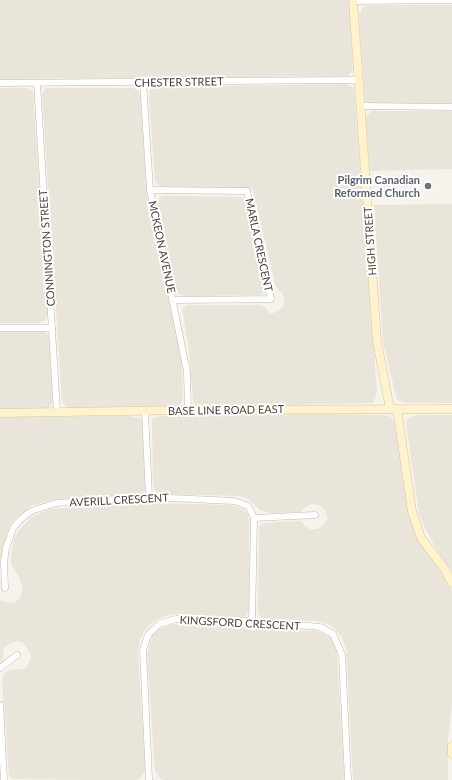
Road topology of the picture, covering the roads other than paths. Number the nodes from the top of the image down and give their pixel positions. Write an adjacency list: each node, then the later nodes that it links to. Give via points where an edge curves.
1 (353, 0): 2 (street); 3 (street, HIGH STREET)
2 (452, 0)
3 (358, 80): 4 (street, CHESTER STREET); 7 (street, HIGH STREET)
4 (143, 82): 6 (street, CHESTER STREET); 9 (street, MCKEON AVENUE)
5 (0, 83): 6 (street, CHESTER STREET)
6 (36, 83): 12 (street, CONNINGTON STREET)
7 (361, 106): 8 (street); 14 (street, HIGH STREET, via 378,341)
8 (452, 107)
9 (150, 190): 10 (street, MCKEON AVENUE); 10 (street, MARLA CRESCENT, via 247,191 270,299)
10 (173, 300): 15 (street, MCKEON AVENUE, via 187,372)
11 (0, 328): 12 (street)
12 (52, 328): 16 (street, CONNINGTON STREET)
13 (452, 408): 14 (street, BASE LINE ROAD EAST)
14 (393, 409): 15 (street, BASE LINE ROAD EAST); 22 (street, HIGH STREET, via 412,511 422,538)
15 (188, 410): 17 (street, BASE LINE ROAD EAST)
16 (58, 412): 17 (street, BASE LINE ROAD EAST); 18 (street, BASE LINE ROAD EAST)
17 (145, 412): 19 (street)
18 (0, 414)
19 (149, 497): 21 (street, AVERILL CRESCENT, via 234,501 248,506); 23 (street, AVERILL CRESCENT, via 56,503 27,514 13,528 6,548)
20 (315, 516): 21 (street)
21 (254, 518): 24 (street)
22 (452, 583)
23 (5, 588)
24 (252, 621): 31 (street, KINGSFORD CRESCENT, via 176,619 159,624 148,635 143,650); 32 (street, KINGSFORD CRESCENT, via 320,627 333,634 342,655)
25 (17, 655): 26 (street)
26 (0, 668)
27 (0, 705): 30 (street)
28 (452, 746): 29 (street)
29 (452, 754)
30 (4, 780)
31 (149, 780)
32 (348, 780)

